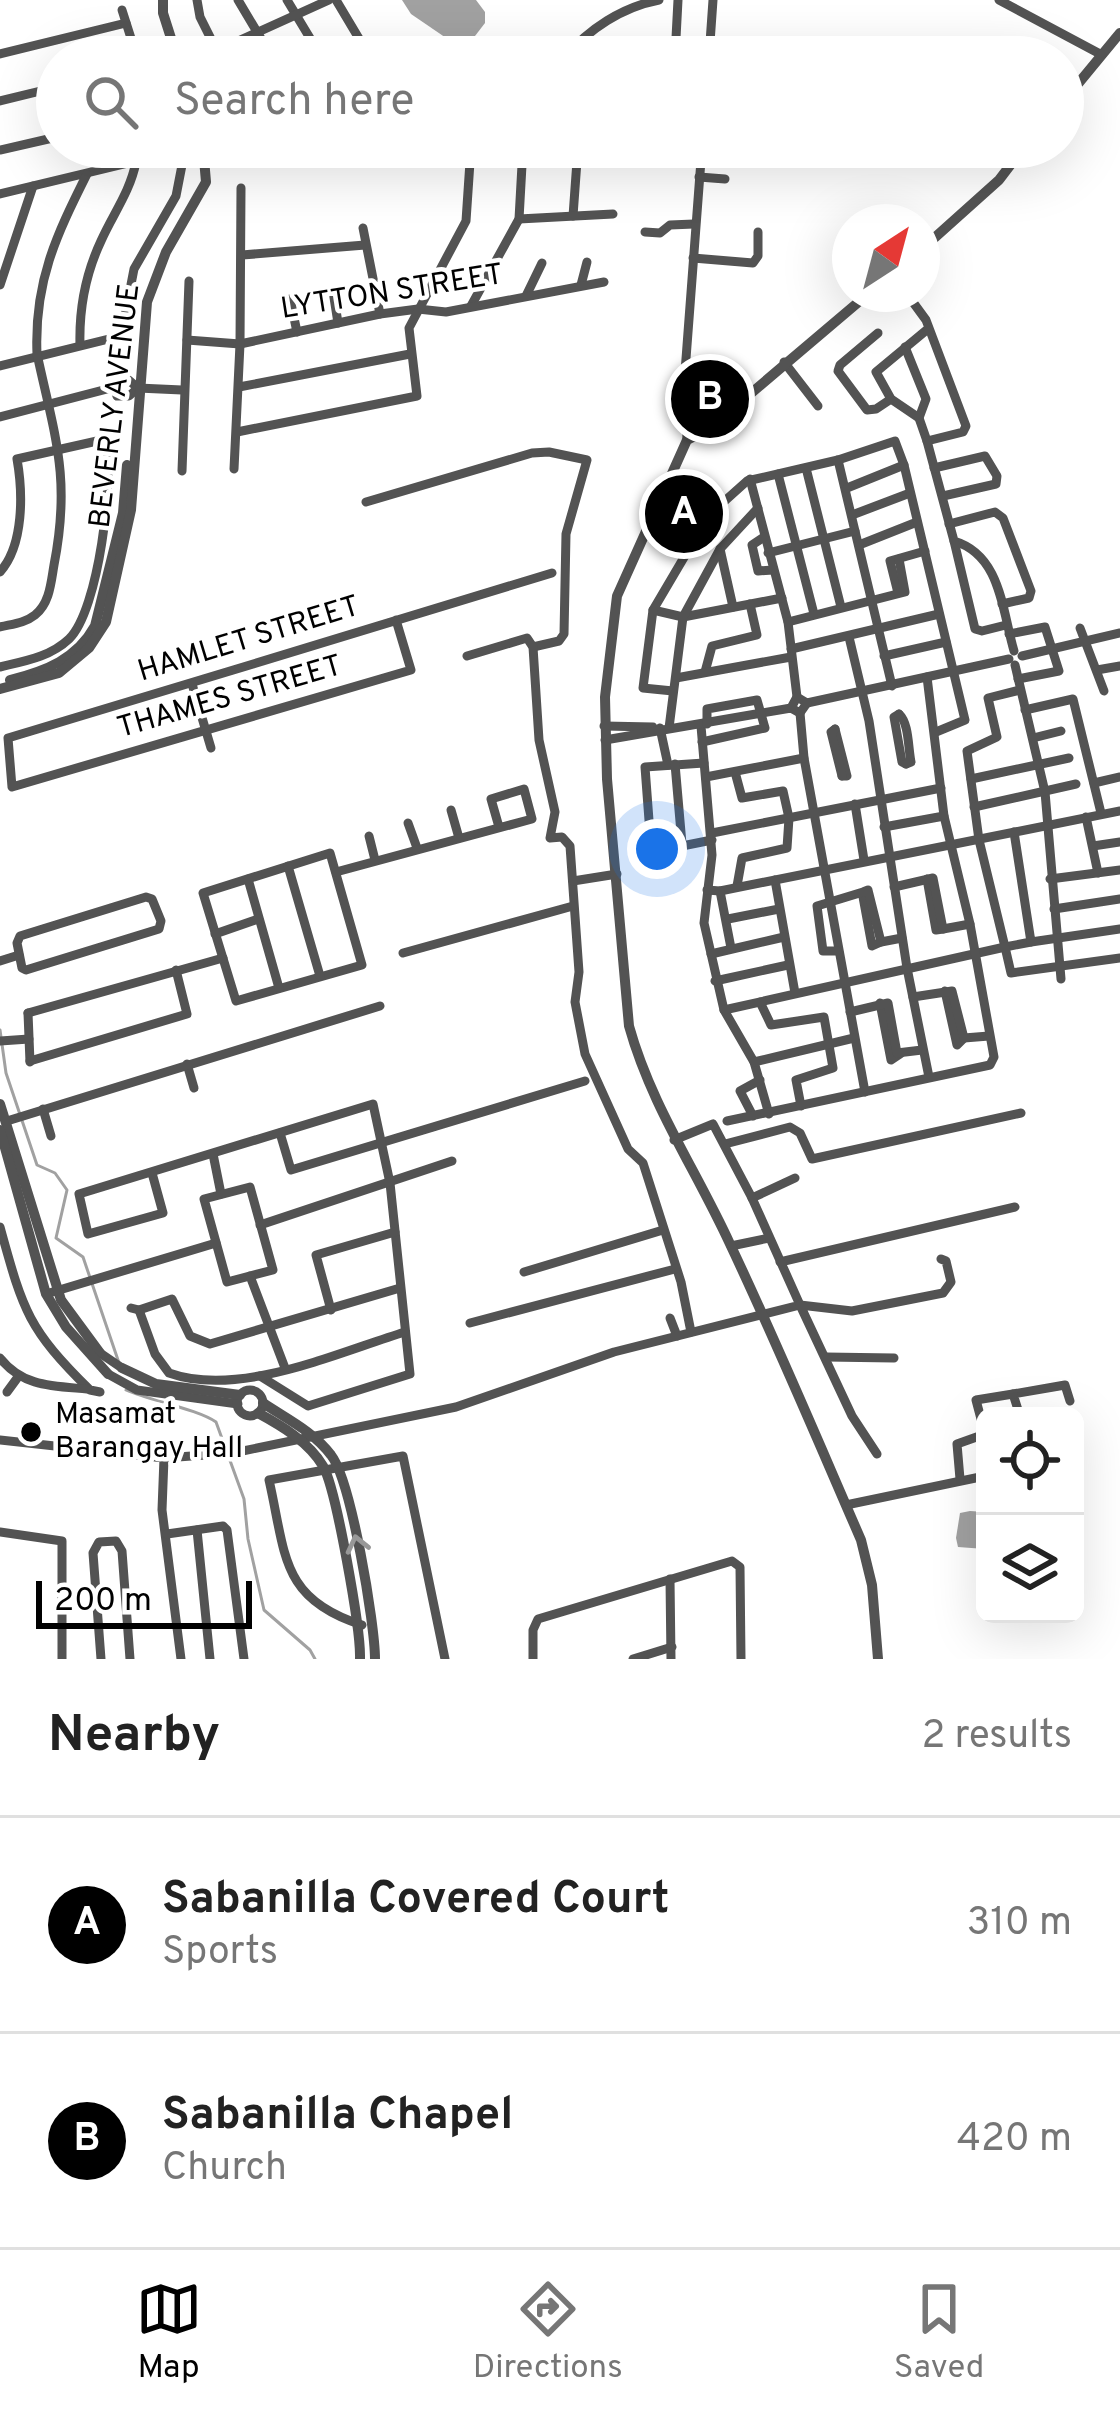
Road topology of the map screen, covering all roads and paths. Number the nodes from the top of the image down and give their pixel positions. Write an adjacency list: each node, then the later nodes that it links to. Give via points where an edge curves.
1 (160, 0): 17 (street)
2 (197, 0): 18 (street)
3 (238, 0): 13 (street)
4 (287, 0): 11 (street)
5 (332, 0): 11 (street); 22 (street)
6 (659, 0): 23 (street, via 627,9)
7 (678, 0): 24 (street)
8 (713, 0): 25 (street)
9 (999, 0): 26 (street)
10 (122, 10): 12 (street)
11 (296, 15): 13 (street); 21 (street)
12 (126, 23): 15 (street); 16 (street)
13 (257, 33): 19 (street); 20 (street)
14 (1120, 33): 30 (street)
15 (73, 36)
16 (130, 36)
17 (169, 36)
18 (209, 36)
19 (251, 36)
20 (259, 36)
21 (309, 36)
22 (356, 36)
23 (589, 36)
24 (676, 36)
25 (710, 36)
26 (1066, 36)
27 (36, 45): 29 (street)
28 (1084, 45): 30 (street)
29 (0, 54)
30 (1102, 55): 31 (street)
31 (1084, 77)
32 (36, 92): 33 (street)
33 (0, 101)
34 (36, 141): 35 (street)
35 (0, 150)
36 (112, 168): 45 (street)
37 (134, 168): 83 (street, via 88,276)
38 (182, 168): 83 (street, via 176,196 134,269 124,332)
39 (199, 168): 92 (street, BEVERLY AVENUE, via 196,194 159,252 141,301)
40 (470, 168): 74 (street, via 466,221)
41 (522, 168): 53 (street)
42 (577, 168): 52 (street)
43 (699, 168): 46 (street)
44 (1008, 168): 58 (street)
45 (87, 174): 48 (street); 86 (street, via 44,271)
46 (698, 177): 47 (street); 54 (street)
47 (725, 178)
48 (33, 186): 50 (street); 59 (street)
49 (241, 188): 62 (street)
50 (0, 194)
51 (613, 214): 52 (street)
52 (573, 216): 53 (street)
53 (519, 219): 73 (street)
54 (694, 224): 56 (street); 63 (street)
55 (363, 228): 61 (street)
56 (645, 232)
57 (758, 232): 63 (street, via 753,263)
58 (940, 233)
59 (13, 238): 60 (street); 68 (street)
60 (0, 240)
61 (365, 244): 62 (street); 77 (street)
62 (242, 255): 84 (street)
63 (693, 258): 100 (street)
64 (587, 262): 69 (street)
65 (542, 263): 71 (street)
66 (189, 281): 82 (street)
67 (604, 282): 69 (street, LYTTON STREET)
68 (0, 283)
69 (581, 285): 71 (street, LYTTON STREET)
70 (332, 291): 78 (street)
71 (526, 296): 73 (street, LYTTON STREET)
72 (290, 299): 80 (street)
73 (471, 307): 74 (street, LYTTON STREET)
74 (418, 309): 77 (street, LYTTON STREET); 87 (street)
75 (846, 312): 88 (street)
76 (919, 312): 79 (street)
77 (380, 314): 78 (street, LYTTON STREET)
78 (338, 323): 80 (street, LYTTON STREET)
79 (929, 328): 85 (street); 101 (street, via 966,426)
80 (297, 332): 84 (street, LYTTON STREET)
81 (878, 333): 94 (street, via 838,371 867,410)
82 (187, 340): 84 (street, LYTTON STREET); 93 (street)
83 (80, 344): 86 (street)
84 (240, 344): 90 (street)
85 (905, 347): 94 (street, via 876,372); 98 (street, via 926,400)
86 (37, 354): 89 (street); 95 (street)
87 (410, 354): 90 (street); 99 (street, via 417,395)
88 (784, 362): 96 (street); 100 (street)
89 (0, 366)
90 (239, 387): 99 (street)
91 (111, 388): 92 (street, via 122,397); 92 (street, via 121,377); 95 (street)
92 (134, 388): 93 (street); 170 (street, BEVERLY AVENUE, via 123,513 100,614 64,660)
93 (182, 390): 108 (street)
94 (891, 399): 98 (street)
95 (49, 405): 97 (street); 102 (street)
96 (818, 406)
97 (0, 417)
98 (919, 418): 101 (street)
99 (237, 432): 107 (street)
100 (687, 440): 180 (street, via 617,596)
101 (927, 441): 106 (street)
102 (58, 448): 118 (street, via 17,459); 147 (street, via 64,503 48,596 32,617); 162 (street, via 108,442 107,505 85,617 51,652)
103 (838, 460): 104 (street, via 891,440); 105 (street); 111 (street)
104 (904, 465): 111 (street); 112 (street)
105 (806, 468): 109 (street); 123 (street)
106 (934, 468): 113 (street); 113 (street, via 985,457 997,476 996,484)
107 (234, 469)
108 (182, 471)
109 (778, 474): 110 (street); 126 (street)
110 (750, 479): 115 (street); 141 (street, via 709,515)
111 (847, 488): 116 (street)
112 (910, 493): 116 (street); 117 (street)
113 (943, 496): 119 (street)
114 (366, 502): 155 (street, via 532,452 587,460 566,535 564,634)
115 (758, 508): 122 (street); 127 (street)
116 (852, 514): 121 (street)
117 (917, 522): 125 (street); 128 (street)
118 (17, 524): 120 (street); 132 (street)
119 (949, 524): 124 (street); 138 (street, via 995,512 1003,518 1031,591)
120 (0, 527)
121 (855, 531): 123 (street); 125 (street)
122 (764, 537): 129 (street); 131 (street, via 752,544 758,571)
123 (824, 539): 126 (street); 140 (street)
124 (954, 541): 138 (street, via 985,561); 150 (street, via 975,629)
125 (860, 545): 136 (street)
126 (797, 546): 129 (street); 142 (street)
127 (720, 549): 139 (street); 144 (street)
128 (925, 551): 130 (street); 143 (street)
129 (768, 554): 131 (street)
130 (899, 559): 134 (street); 134 (street, via 890,562)
131 (773, 570): 135 (street)
132 (0, 572)
133 (552, 573): 145 (street, HAMLET STREET)
134 (902, 592): 136 (street)
135 (782, 598): 137 (street); 146 (street)
136 (873, 599): 140 (street); 148 (street)
137 (751, 604): 139 (street); 165 (street, via 757,635 712,646)
138 (1002, 604): 150 (street)
139 (733, 607): 144 (street)
140 (841, 607): 142 (street)
141 (652, 610): 144 (street); 172 (street, via 643,688)
142 (814, 614): 146 (street)
143 (939, 614): 148 (street); 154 (street)
144 (683, 617): 167 (street)
145 (395, 620): 168 (street, HAMLET STREET); 182 (street, THAMES STREET, via 412,670)
146 (788, 622): 157 (street)
147 (0, 627)
148 (878, 628): 152 (street); 159 (street)
149 (1080, 628): 153 (street)
150 (1008, 630): 156 (street, via 1044,623); 160 (street)
151 (1120, 633): 153 (street)
152 (849, 637): 157 (street); 174 (street)
153 (1086, 641): 156 (street); 163 (street)
154 (946, 642): 159 (street); 164 (street)
155 (533, 647): 158 (street, via 527,638); 243 (street, via 539,740 555,812 550,838 567,840)
156 (1052, 649): 160 (street); 169 (street, via 1059,671)
157 (791, 653): 165 (street); 175 (street)
158 (467, 656)
159 (884, 656): 171 (street)
160 (1015, 658): 164 (street); 169 (street)
161 (1120, 666): 163 (street)
162 (0, 667)
163 (1096, 670): 173 (street)
164 (954, 671): 166 (street); 184 (street, via 965,720)
165 (705, 672): 167 (street)
166 (927, 677): 171 (street); 184 (street)
167 (676, 678): 172 (street)
168 (192, 684): 182 (street); 196 (street, HAMLET STREET, via 8,738)
169 (1019, 685): 176 (street); 201 (street, via 988,698 997,737 967,751)
170 (0, 686)
171 (892, 686): 174 (street)
172 (673, 691): 181 (street)
173 (1103, 691)
174 (863, 693): 175 (street); 178 (street)
175 (799, 705): 177 (street); 185 (street)
176 (1025, 710): 186 (street); 202 (street, via 1073,699)
177 (762, 714): 179 (street); 188 (street, via 764,730)
178 (869, 722): 192 (street, via 903,716 910,762); 197 (street)
179 (704, 725): 181 (street); 188 (street)
180 (604, 726): 181 (street); 187 (street)
181 (662, 728): 187 (street); 195 (street)
182 (206, 730): 189 (street); 204 (street, THAMES STREET)
183 (1061, 731): 186 (street)
184 (936, 733): 192 (street)
185 (802, 735): 190 (street); 197 (street, via 831,732 838,774)
186 (1033, 738): 194 (street)
187 (605, 740): 239 (street)
188 (702, 742): 193 (street)
189 (211, 748)
190 (804, 758): 198 (street); 212 (street)
191 (1069, 758): 194 (street)
192 (939, 759): 205 (street)
193 (704, 763): 195 (street); 199 (street)
194 (1039, 763): 201 (street); 206 (street)
195 (672, 765): 227 (street); 227 (street, via 645,767 651,847)
196 (5, 766): 204 (street, HAMLET STREET)
197 (877, 771): 207 (street)
198 (735, 772): 199 (street); 216 (street, via 742,798 782,790)
199 (706, 777): 223 (street)
200 (1120, 777): 202 (street)
201 (971, 779): 209 (street)
202 (1094, 783): 213 (street)
203 (1076, 784): 206 (street)
204 (12, 788)
205 (941, 788): 207 (street); 214 (street)
206 (1045, 792): 209 (street); 218 (street)
207 (881, 798): 208 (street); 220 (street)
208 (855, 804): 212 (street); 233 (street)
209 (974, 807): 225 (street)
210 (451, 810): 224 (street)
211 (1120, 811): 213 (street)
212 (815, 812): 216 (street); 235 (street)
213 (1101, 813): 215 (street)
214 (944, 816): 220 (street); 228 (street)
215 (1086, 817): 218 (street); 229 (street)
216 (789, 818): 223 (street); 244 (street, via 788,848 742,858)
217 (408, 823): 230 (street)
218 (1050, 823): 221 (street); 241 (street)
219 (499, 827): 219 (street, via 532,819 524,789 491,799); 224 (street)
220 (884, 827): 231 (street)
221 (1014, 832): 225 (street); 261 (street)
222 (369, 836): 232 (street)
223 (712, 837): 227 (street); 246 (street)
224 (458, 838): 230 (street)
225 (979, 840): 228 (street); 262 (street)
226 (1120, 842): 229 (street)
227 (682, 844)
228 (950, 844): 231 (street); 255 (street)
229 (1093, 846): 238 (street)
230 (417, 848): 232 (street)
231 (889, 856): 233 (street); 245 (street)
232 (375, 860): 237 (street)
233 (864, 860): 235 (street)
234 (288, 866): 237 (street, via 330,853); 240 (street); 275 (street)
235 (824, 868): 242 (street); 249 (street)
236 (1120, 870): 238 (street)
237 (337, 872): 275 (street, via 362,964)
238 (1098, 873): 241 (street)
239 (616, 874): 243 (street); 309 (street, via 629,1026)
240 (248, 878): 253 (street); 257 (street, via 203,892)
241 (1050, 879): 252 (street)
242 (775, 880): 244 (street); 251 (street)
243 (572, 881): 250 (street)
244 (737, 886): 247 (street)
245 (894, 887): 255 (street, via 934,878 936,930); 259 (street)
246 (707, 890): 247 (street); 266 (street)
247 (720, 891): 254 (street)
248 (1120, 898): 252 (street)
249 (829, 901): 259 (street, via 868,890 881,942); 278 (street)
250 (573, 906): 264 (street); 323 (street, via 585,1054 628,1149 643,1163)
251 (779, 909): 254 (street); 258 (street)
252 (1054, 909): 260 (street)
253 (258, 919): 257 (street); 279 (street)
254 (728, 919): 263 (street)
255 (970, 924): 265 (street)
256 (1120, 929): 260 (street)
257 (215, 934): 268 (street)
258 (784, 937): 263 (street); 271 (street)
259 (902, 938): 273 (street)
260 (1057, 938): 261 (street); 272 (street)
261 (1030, 942): 262 (street)
262 (1005, 947): 265 (street); 272 (street, via 1009,973)
263 (731, 948): 266 (street)
264 (404, 953)
265 (975, 953): 273 (street); 286 (street)
266 (711, 954): 277 (street)
267 (19, 956): 267 (street, via 26,970 162,923 146,897 20,936); 270 (street)
268 (223, 958): 274 (street); 279 (street, via 236,1001)
269 (1120, 958): 272 (street)
270 (1, 961)
271 (788, 965): 277 (street); 280 (street)
272 (1059, 967): 276 (street)
273 (907, 968): 278 (street); 281 (street)
274 (176, 970): 288 (street, via 27,1012); 288 (street, via 187,1014 29,1064)
275 (320, 976): 279 (street)
276 (1061, 979)
277 (715, 981): 284 (street)
278 (844, 983): 280 (street); 285 (street)
279 (279, 988)
280 (795, 993): 282 (street)
281 (914, 997): 286 (street, via 952,991 964,1038); 291 (street)
282 (760, 1001): 284 (street); 290 (street, via 771,1025 823,1015)
283 (380, 1006): 293 (street)
284 (724, 1010): 292 (street)
285 (850, 1012): 287 (street); 291 (street, via 891,1006 900,1054)
286 (988, 1036): 294 (street, via 990,1065)
287 (854, 1038): 290 (street); 298 (street)
288 (29, 1039): 289 (street)
289 (5, 1040)
290 (830, 1042): 292 (street); 300 (street, via 833,1068 796,1080)
291 (922, 1051): 294 (street)
292 (754, 1062): 295 (street)
293 (187, 1064): 297 (street); 301 (street)
294 (929, 1078): 298 (street)
295 (760, 1080): 303 (street); 304 (street, via 740,1091)
296 (585, 1081): 310 (street)
297 (194, 1088)
298 (865, 1092): 300 (street)
299 (0, 1104): 305 (street)
300 (801, 1106): 303 (street)
301 (43, 1109): 305 (street); 308 (street)
302 (1021, 1113): 311 (street, via 812,1159 790,1127)
303 (769, 1114): 304 (street)
304 (753, 1116): 306 (street)
305 (13, 1120): 312 (street)
306 (727, 1121)
307 (280, 1133): 310 (street, via 291,1170); 310 (street, via 373,1104); 313 (street)
308 (51, 1136)
309 (674, 1140): 311 (street, via 713,1124); 327 (street)
310 (384, 1142): 317 (street)
311 (725, 1144): 319 (street)
312 (7, 1152): 334 (street)
313 (213, 1154): 315 (street); 318 (street)
314 (452, 1161): 317 (street)
315 (152, 1173): 315 (street, via 163,1213 88,1234 79,1194)
316 (795, 1178): 319 (street)
317 (390, 1183): 321 (street); 324 (street)
318 (221, 1194): 321 (street, via 250,1187); 326 (street, via 205,1199)
319 (752, 1198): 325 (street)
320 (1015, 1208): 329 (street)
321 (260, 1225): 332 (street, via 272,1270)
322 (0, 1227): 352 (street, via 26,1315 49,1350 95,1391)
323 (663, 1230): 330 (street); 331 (street)
324 (395, 1232): 333 (street); 336 (street, via 316,1255)
325 (769, 1238): 327 (street); 329 (street)
326 (215, 1243): 332 (street, via 226,1282); 334 (street)
327 (731, 1246): 337 (street)
328 (940, 1259): 335 (street, via 951,1282 943,1293 852,1311)
329 (780, 1262): 335 (street)
330 (675, 1269): 339 (street); 342 (street)
331 (524, 1272)
332 (250, 1276): 340 (street)
333 (400, 1288): 336 (street); 341 (street)
334 (51, 1292): 344 (street); 350 (street, via 66,1327)
335 (800, 1305): 337 (street); 346 (street)
336 (332, 1310): 340 (street)
337 (761, 1317): 342 (street); 367 (street)
338 (670, 1318): 343 (street)
339 (470, 1323)
340 (268, 1328): 349 (street); 351 (street, via 200,1342 172,1299 135,1309 169,1373 226,1381)
341 (405, 1331): 349 (street); 351 (street, via 410,1374 308,1406)
342 (691, 1332): 343 (street)
343 (676, 1336): 359 (street, via 456,1407)
344 (100, 1353): 348 (street)
345 (0, 1358): 352 (street)
346 (826, 1358): 347 (street); 362 (street)
347 (894, 1358)
348 (122, 1368): 355 (street, via 156,1384)
349 (285, 1368): 351 (street)
350 (108, 1374): 355 (street, via 156,1394)
351 (260, 1376)
352 (18, 1377): 353 (street)
353 (7, 1392)
354 (1013, 1394): 356 (street, via 1065,1385); 357 (street); 366 (street, via 976,1400 985,1434 957,1444)
355 (239, 1399): 358 (street, via 243,1413); 358 (street, via 256,1392)
356 (1070, 1401)
357 (1017, 1407)
358 (260, 1408): 359 (street); 360 (street)
359 (314, 1436): 360 (street); 364 (street)
360 (297, 1438): 363 (street, via 218,1456); 364 (street)
361 (0, 1441): 363 (street)
362 (877, 1454)
363 (164, 1458): 370 (street)
364 (333, 1469): 372 (street); 372 (street, via 269,1480 296,1586); 373 (street, one-way to 364); 375 (street, via 403,1456)
365 (976, 1477): 366 (street)
366 (960, 1479): 367 (street)
367 (846, 1504): 387 (street, via 868,1566)
368 (197, 1530): 370 (street); 380 (street); 381 (street, via 227,1530)
369 (0, 1532): 376 (street, via 62,1541)
370 (167, 1534): 379 (street)
371 (670, 1579): 374 (street); 384 (street, via 545,1616 535,1624); 386 (street, via 737,1563)
372 (358, 1625): 373 (street); 382 (street)
373 (374, 1627): 383 (street)
374 (671, 1653): 385 (street)
375 (444, 1657)
376 (62, 1659)
377 (101, 1659): 378 (street, via 93,1552 99,1542 116,1541)
378 (130, 1659)
379 (181, 1659)
380 (210, 1659)
381 (244, 1659)
382 (360, 1659)
383 (375, 1659)
384 (532, 1659)
385 (632, 1659)
386 (741, 1659)
387 (878, 1659)

